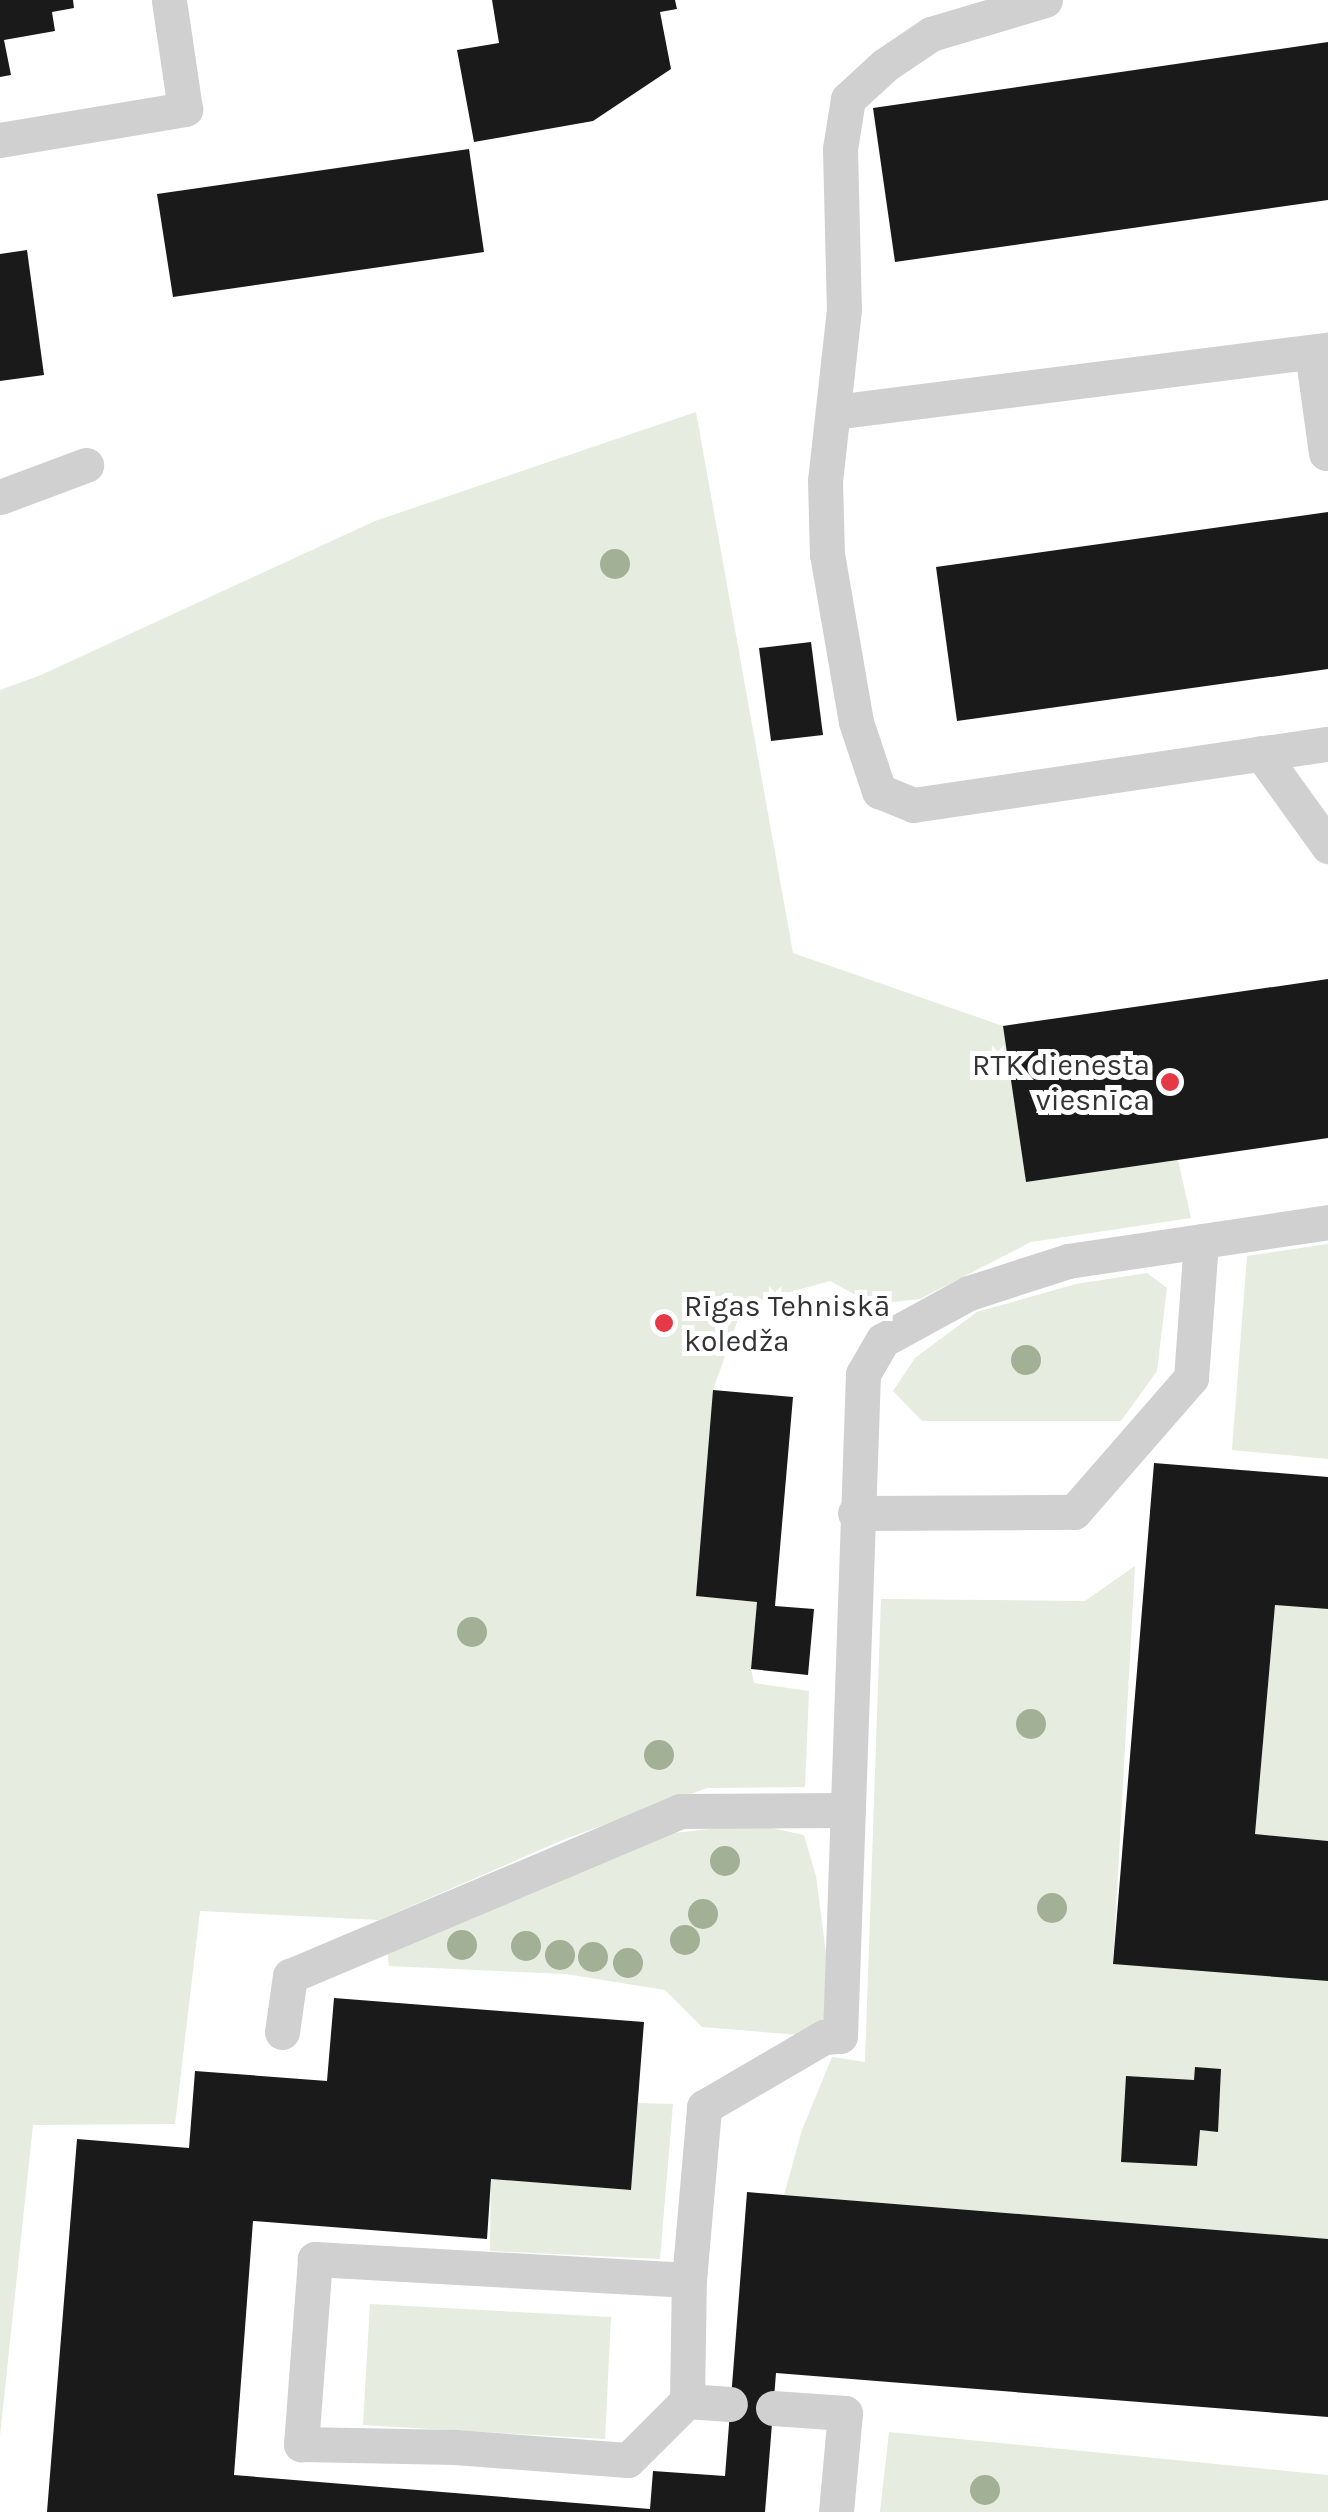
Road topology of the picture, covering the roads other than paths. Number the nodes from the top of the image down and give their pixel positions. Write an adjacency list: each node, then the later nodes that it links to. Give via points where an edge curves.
1 (169, 0): 3 (lane, via 185,109)
2 (1045, 0): 5 (lane, via 931,34 848,99 840,148 844,309)
3 (0, 140)
4 (1320, 351): 5 (lane); 6 (lane)
5 (834, 412): 10 (lane, via 825,480 828,554 856,722 879,791 913,805)
6 (1326, 452)
7 (86, 465): 8 (lane)
8 (0, 496)
9 (1328, 744): 10 (lane)
10 (1262, 752): 11 (lane)
11 (1328, 846)
12 (1328, 1222): 13 (lane)
13 (1201, 1241): 14 (lane, via 1068,1261 969,1293 883,1340 863,1374); 14 (lane, via 1192,1378 1074,1512)
14 (855, 1513): 15 (lane)
15 (848, 1810): 16 (lane, via 680,1811 290,1976); 17 (lane, via 840,2036 824,2037 704,2107)
16 (282, 2032)
17 (689, 2280): 18 (lane); 18 (lane, via 315,2260 301,2444 628,2460)
18 (687, 2401): 19 (lane)
19 (730, 2404)
20 (774, 2408): 21 (lane, via 845,2413)
21 (836, 2512)

